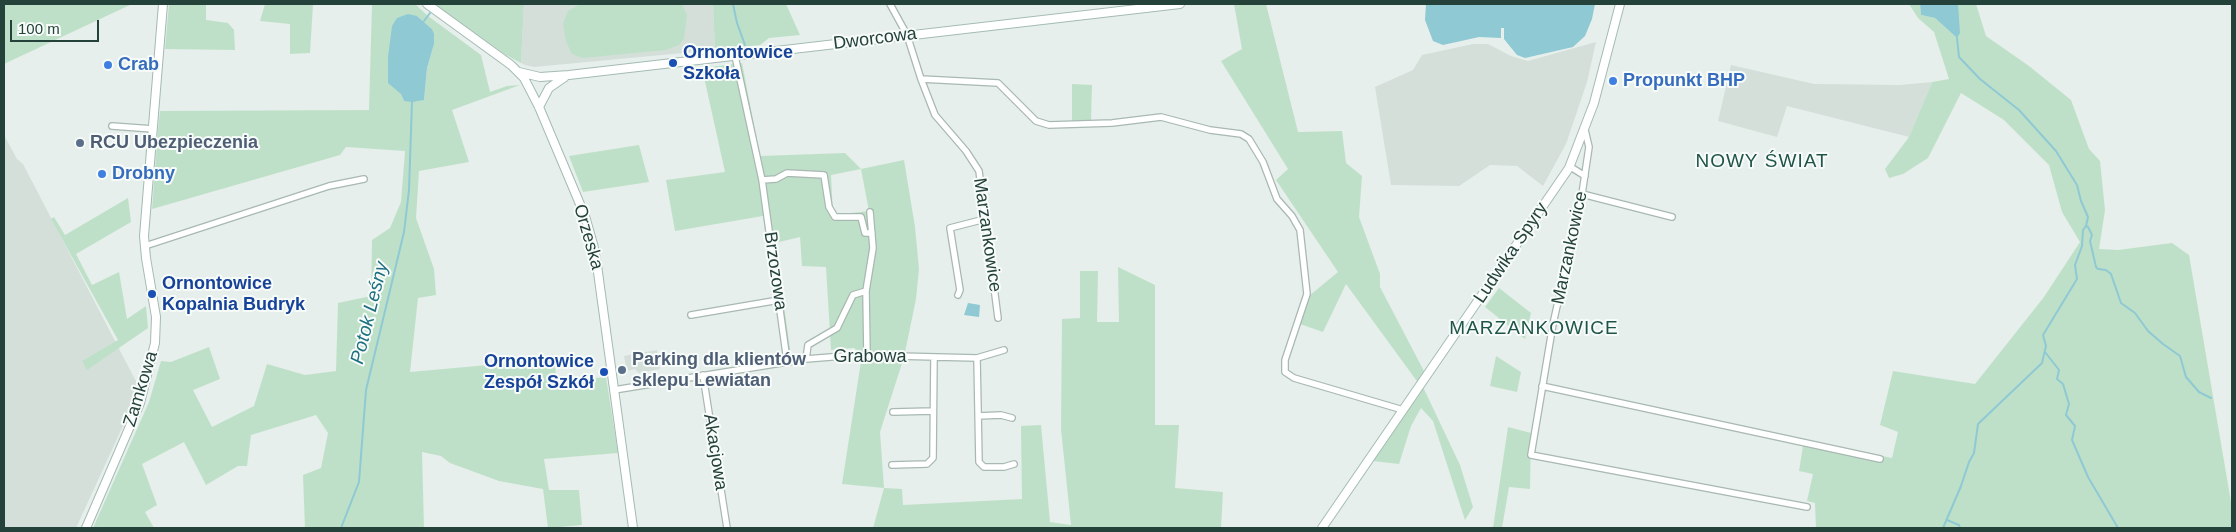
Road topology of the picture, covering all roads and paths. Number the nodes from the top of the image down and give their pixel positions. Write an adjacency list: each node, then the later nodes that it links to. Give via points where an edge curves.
1 (163, 4): 16 (street, Zamkowa)
2 (427, 4): 8 (street, Orzeska)
3 (890, 4): 6 (street, Marzankowice)
4 (1180, 4): 6 (street, Dworcowa)
5 (1620, 4): 17 (street, Ludwika Spyry)
6 (907, 35): 7 (street, Dworcowa); 11 (street, Marzankowice)
7 (735, 56): 9 (street, Dworcowa); 21 (street, Brzozowa)
8 (519, 72): 10 (street, Dworcowa); 12 (street, Orzeska)
9 (569, 75): 10 (street, Dworcowa); 13 (street, Dworcowa)
10 (542, 77): 12 (street, via 534,80); 13 (street, via 548,79)
11 (921, 79): 25 (street, Marzankowice, via 936,115 979,171); 42 (street, via 998,83 1036,121 1049,125 1161,117 1210,130 1241,134 1249,139 1263,162 1277,199 1300,230 1307,294 1285,360 1285,372 1294,378)
12 (531, 88): 13 (street); 14 (street, Orzeska)
13 (548, 89): 14 (street)
14 (539, 107): 41 (street, Orzeska, via 593,244)
15 (112, 126): 16 (street)
16 (153, 129): 27 (street, Zamkowa)
17 (1584, 130): 18 (street, Ludwika Spyry); 19 (street, via 1589,147)
18 (1570, 166): 19 (street, Marzankowice); 42 (street, Ludwika Spyry)
19 (1585, 176): 22 (street, Marzankowice)
20 (364, 179): 27 (street, via 329,186)
21 (762, 180): 26 (street, via 776,179 787,173 824,175 828,201 835,217 859,216 865,233); 30 (street, Brzozowa)
22 (1582, 194): 24 (street); 40 (street, Marzankowice)
23 (870, 212): 26 (street)
24 (1672, 217)
25 (986, 219): 29 (street, via 950,228 960,290); 32 (street, Marzankowice)
26 (872, 233): 28 (street, via 873,248)
27 (145, 246): 51 (street, Zamkowa, via 156,317 153,358 134,418)
28 (866, 291): 34 (street); 37 (street, Grabowa, via 853,295 837,328 808,345)
29 (958, 295)
30 (778, 300): 31 (street); 38 (street, Brzozowa)
31 (691, 315)
32 (998, 318)
33 (1004, 350): 36 (street, Grabowa)
34 (867, 355): 35 (street, Grabowa); 37 (street, Grabowa)
35 (934, 357): 36 (street, Grabowa); 43 (street)
36 (978, 358): 45 (street)
37 (806, 359): 38 (street, Grabowa)
38 (787, 361): 39 (street, Grabowa)
39 (703, 375): 41 (street, Grabowa); 53 (street, Akacjowa)
40 (1542, 386): 47 (street); 50 (street, Marzankowice, via 1531,455)
41 (614, 390): 52 (street, Orzeska)
42 (1404, 410): 54 (street, Ludwika Spyry)
43 (933, 411): 44 (street); 49 (street, via 931,461 927,464)
44 (893, 412)
45 (978, 416): 46 (street); 48 (street, via 979,462 984,467)
46 (1012, 418)
47 (1880, 459)
48 (1014, 464)
49 (892, 465)
50 (1807, 507)
51 (86, 528)
52 (633, 528)
53 (727, 528)
54 (1322, 528)

